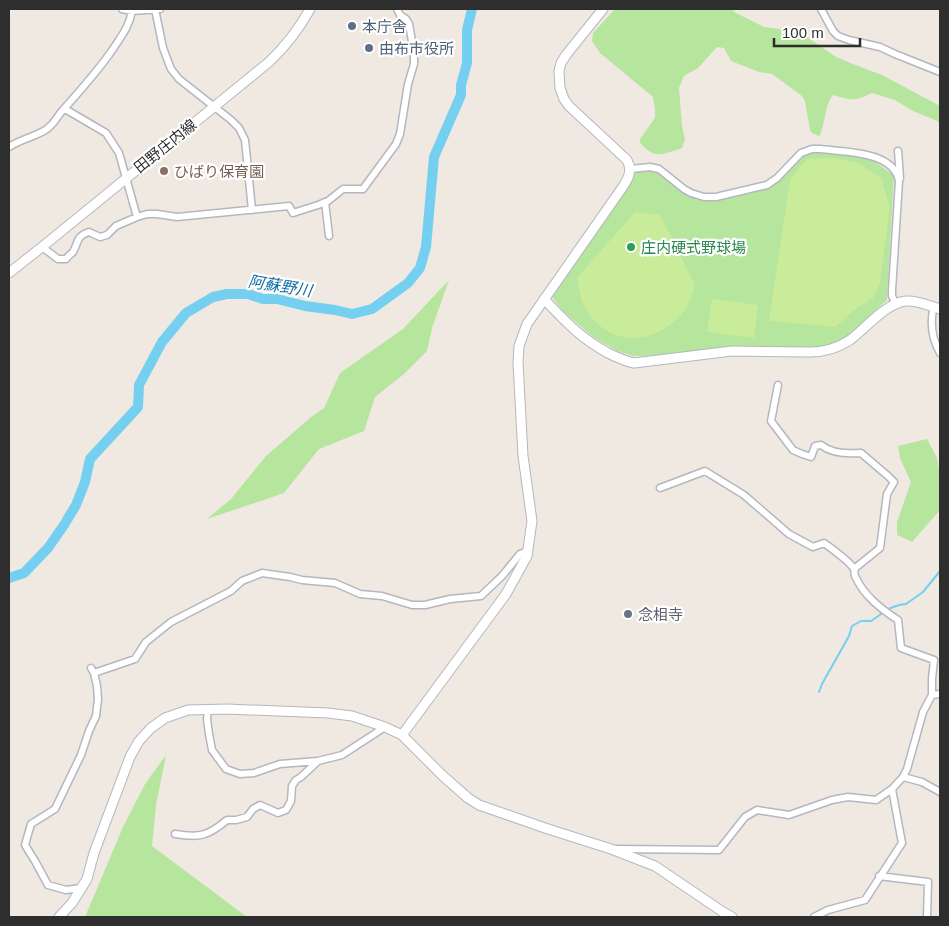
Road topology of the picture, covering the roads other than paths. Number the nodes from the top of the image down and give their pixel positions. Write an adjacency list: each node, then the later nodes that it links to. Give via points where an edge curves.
1 (122, 9): 8 (street)
2 (155, 9): 3 (street); 8 (street); 10 (street, via 171,70)
3 (160, 9)
4 (310, 9): 10 (street, 田野庄内線, via 279,53)
5 (396, 9): 17 (street, via 409,24 414,58 400,134 363,189 344,188)
6 (603, 9): 14 (street, via 564,57 559,71 560,88 569,106 627,160)
7 (821, 9): 9 (street, via 838,36 880,47)
8 (131, 10): 11 (street, via 124,34)
9 (940, 72)
10 (215, 106): 15 (street, 田野庄内線); 18 (street, via 239,128 246,140)
11 (65, 109): 12 (street, via 45,130); 15 (street, via 106,133 119,153)
12 (9, 146)
13 (898, 151): 16 (street)
14 (631, 169): 16 (street, via 659,169 687,191 712,197 767,184 801,153 820,149 878,157 895,171); 23 (street, via 625,183)
15 (127, 178): 19 (street); 21 (street, 田野庄内線)
16 (899, 184): 24 (street, via 892,290)
17 (325, 202): 18 (street, via 293,213 288,206); 20 (street)
18 (252, 210): 19 (street, via 185,217 157,214)
19 (136, 217): 21 (street, via 116,226 107,235 83,234 66,259 58,259)
20 (329, 236)
21 (42, 247): 22 (street, 田野庄内線)
22 (9, 273)
23 (544, 299): 24 (street, via 588,341 616,357 634,362 732,352 826,351 848,341); 29 (street, via 527,324 518,354 523,456 532,521)
24 (896, 304): 25 (street, via 910,301)
25 (937, 310): 26 (street, via 932,332)
26 (940, 353)
27 (778, 386): 30 (street, via 771,421 793,450 811,457 815,446 821,445 827,450 861,453 894,482 887,494 880,548)
28 (660, 488): 30 (street, via 705,471 744,495 789,534 813,547 824,543)
29 (528, 551): 35 (street, via 506,594); 43 (street, via 520,554 481,596 425,605 360,594 335,583 262,573 171,622 146,642 135,659 92,671 97,686 96,716 55,809 31,824 25,845 48,885 66,890)
30 (854, 569): 32 (street, via 870,599 898,620 901,648 934,660)
31 (940, 694): 32 (street)
32 (932, 696): 37 (street, via 923,712)
33 (208, 709): 34 (street, via 328,713 352,716); 36 (street, via 212,750 226,769 240,774 280,764); 43 (street, via 188,710 166,718 139,741)
34 (385, 727): 35 (street); 36 (street, via 342,756)
35 (402, 735): 41 (street, via 443,776 479,805)
36 (318, 761): 40 (street, via 292,786 291,801 286,810 278,813 260,805 247,817 227,820 202,836)
37 (903, 777): 38 (street); 39 (street, via 922,782)
38 (892, 790): 41 (street, via 876,800 848,797 789,814 757,810 745,817 720,850); 42 (street, via 902,843)
39 (940, 792)
40 (175, 834)
41 (611, 849): 45 (street, via 655,866)
42 (879, 876): 46 (street, via 865,900); 47 (street, via 928,882)
43 (81, 888): 44 (street, via 72,904)
44 (58, 917)
45 (732, 917)
46 (814, 917)
47 (927, 917)

